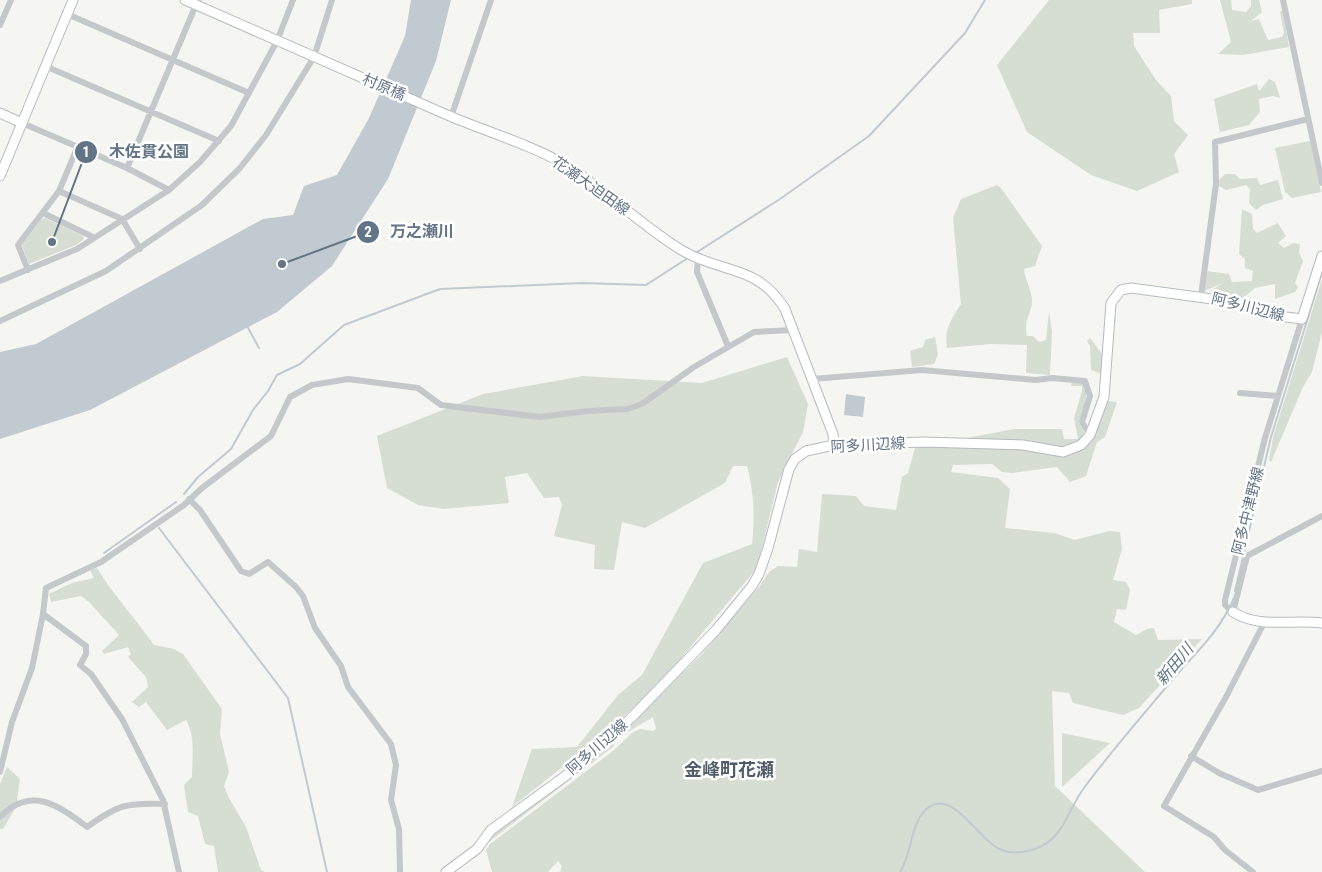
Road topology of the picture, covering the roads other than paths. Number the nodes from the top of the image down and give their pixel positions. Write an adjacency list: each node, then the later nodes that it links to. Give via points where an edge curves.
1 (11, 0): 10 (street)
2 (73, 0): 9 (main road)
3 (186, 0): 8 (main road, 村原橋)
4 (293, 0): 11 (street)
5 (332, 0): 12 (street)
6 (491, 0): 18 (street)
7 (1283, 0): 19 (street)
8 (197, 2): 11 (main road, 村原橋); 13 (street)
9 (67, 14): 13 (street); 14 (main road)
10 (0, 25)
11 (277, 40): 12 (main road, 村原橋); 15 (street)
12 (316, 58): 18 (main road, 村原橋); 31 (street, via 266,135 240,168 202,205)
13 (172, 60): 15 (street); 16 (street)
14 (45, 66): 16 (street); 20 (main road)
15 (249, 93): 21 (street)
16 (152, 110): 21 (street); 23 (street)
17 (0, 114): 20 (main road)
18 (450, 116): 33 (main road, 花瀬大迫田線, via 564,164 674,246)
19 (1308, 119): 25 (street); 36 (street, via 1215,142 1216,184)
20 (22, 123): 22 (street); 24 (main road)
21 (219, 141): 26 (street)
22 (78, 146): 23 (street); 27 (street)
23 (127, 168): 26 (street)
24 (0, 176)
25 (1322, 183)
26 (169, 190): 29 (street)
27 (59, 192): 28 (street); 29 (street)
28 (43, 213): 30 (street); 34 (street, via 18,246)
29 (122, 219): 30 (street); 31 (street)
30 (94, 238): 34 (street)
31 (140, 249): 38 (street, via 106,271)
32 (1322, 256): 37 (main road, 阿多川辺線)
33 (698, 260): 39 (main road, 花瀬大迫田線, via 747,274 768,288 776,294); 40 (street, via 697,272)
34 (28, 270): 35 (street)
35 (0, 280)
36 (1201, 296): 37 (main road, 阿多川辺線, via 1242,303 1270,315); 44 (main road, 阿多川辺線, via 1131,288 1116,294 1110,308 1104,397)
37 (1302, 319): 43 (street, 阿多中津野線)
38 (0, 321)
39 (794, 330): 40 (street, via 754,332); 41 (main road, 花瀬大迫田線)
40 (728, 346): 46 (street, via 642,404 628,409 588,410 540,417 441,405 418,388 348,379 323,381 290,397 271,436)
41 (812, 379): 44 (street, via 922,370 1036,380 1086,380 1090,396 1082,422); 45 (main road, 花瀬大迫田線)
42 (1240, 394): 43 (street)
43 (1278, 396): 48 (street, 阿多中津野線, via 1225,600)
44 (1090, 435): 45 (main road, 阿多川辺線, via 1081,445 1063,452 1023,445 923,442)
45 (834, 445): 59 (main road, 阿多川辺線, via 806,451 795,458 759,574 716,630 631,718 568,774 491,830 477,849)
46 (189, 499): 49 (street, via 101,562 46,588); 58 (street, via 242,570 249,574 268,562 296,587 303,596 315,628 341,666 348,687 391,744 396,765 391,800 399,829)
47 (1322, 516): 48 (street, via 1248,556)
48 (1230, 610): 50 (main road, via 1240,617)
49 (43, 614): 54 (street, via 32,668 12,722); 55 (street, via 86,646 80,665 91,674 122,719)
50 (1264, 623): 51 (main road); 52 (street)
51 (1322, 623)
52 (1191, 756): 53 (street, via 1258,790); 60 (street, via 1164,806 1214,837)
53 (1322, 771)
54 (0, 772)
55 (165, 804): 56 (street, via 131,803 111,810 87,827 51,804 32,799 12,806); 57 (street)
56 (0, 817)
57 (179, 872)
58 (400, 872)
59 (446, 872)
60 (1253, 872)

